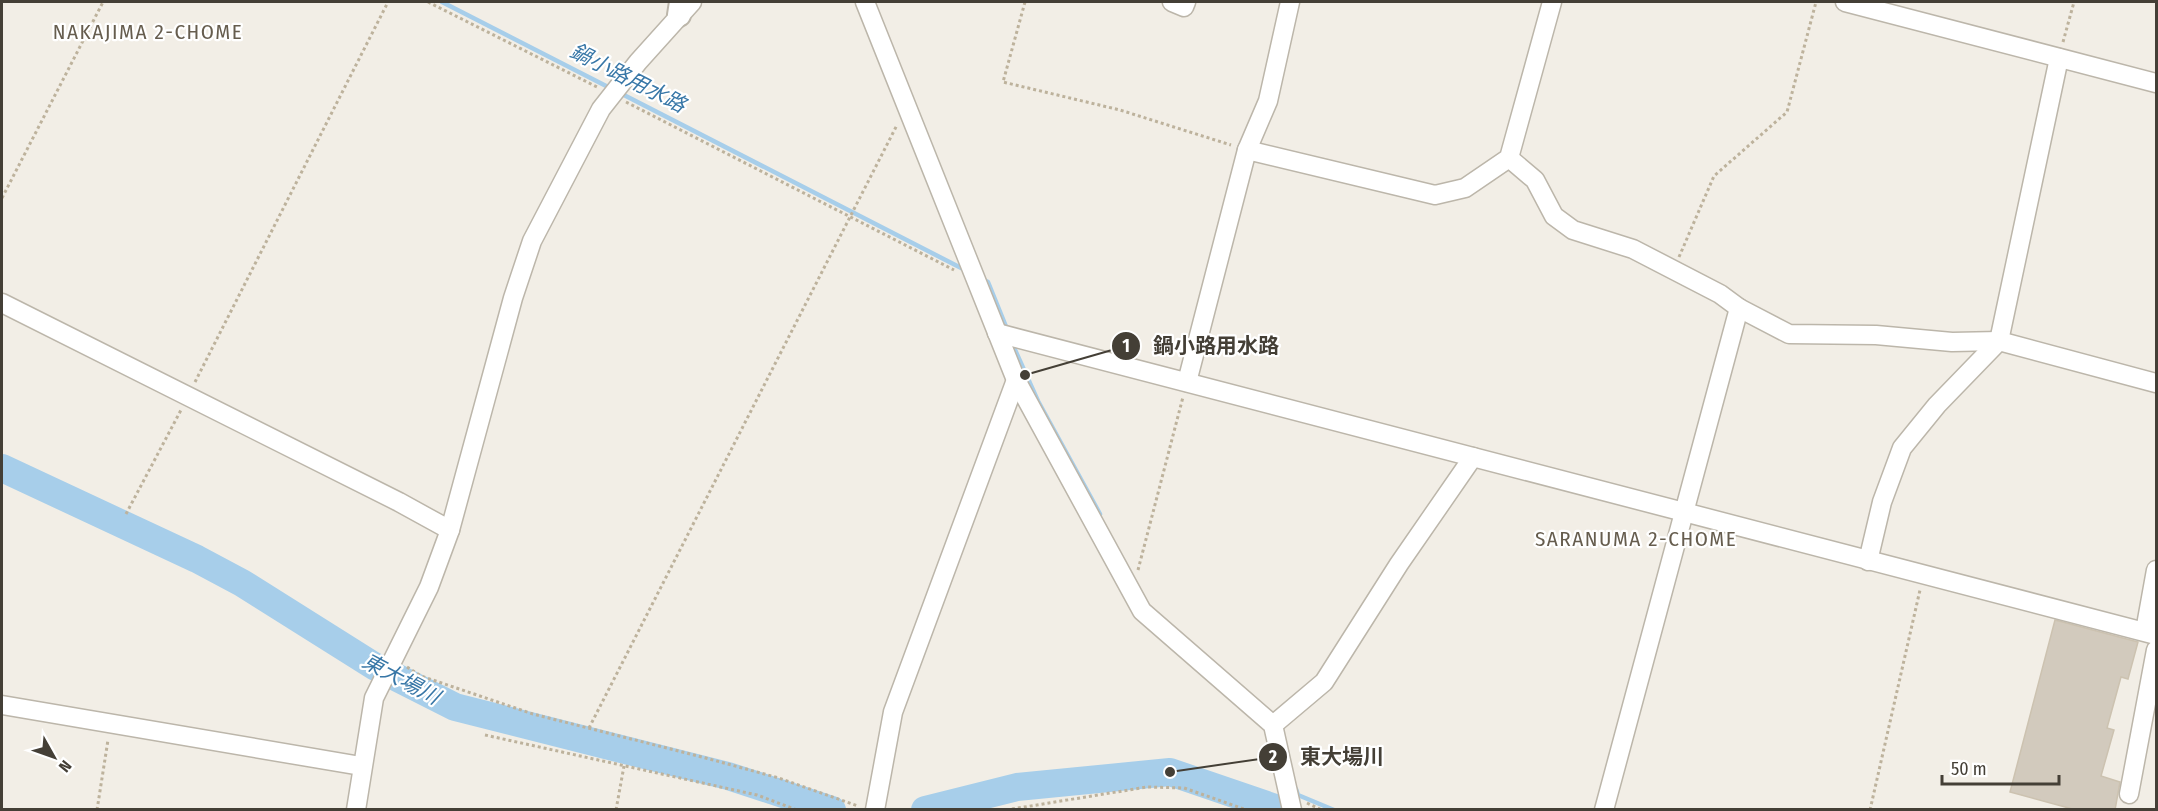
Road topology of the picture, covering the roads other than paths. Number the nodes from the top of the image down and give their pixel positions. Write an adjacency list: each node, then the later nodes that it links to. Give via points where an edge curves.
1 (865, 2): 14 (street)
2 (1172, 2): 3 (street, via 1184,7)
3 (1186, 2)
4 (1290, 2): 10 (street, via 1268,102)
5 (1552, 2): 11 (street)
6 (1845, 2): 8 (street)
7 (684, 6): 21 (street, via 611,94 532,241)
8 (2059, 58): 9 (street); 15 (street)
9 (2157, 82)
10 (1247, 150): 11 (street, via 1435,195 1465,188); 17 (street)
11 (1509, 158): 13 (street, via 1535,180 1554,216 1574,231 1633,249)
12 (2, 303): 21 (street)
13 (1739, 308): 15 (street, via 1789,334); 20 (street)
14 (998, 333): 16 (street); 17 (street)
15 (1999, 341): 18 (street); 22 (street, via 1902,448 1882,502)
16 (1016, 380): 27 (street, via 1142,611); 31 (street, via 893,712)
17 (1186, 382): 19 (street)
18 (2157, 383)
19 (1473, 457): 20 (street); 27 (street, via 1324,681)
20 (1684, 512): 22 (street); 33 (street)
21 (450, 530): 28 (street, via 429,587 379,685)
22 (1868, 561): 24 (street)
23 (2157, 570): 24 (street)
24 (2151, 633)
25 (2157, 650): 29 (street)
26 (2, 705): 28 (street)
27 (1273, 725): 30 (street)
28 (361, 766): 32 (street)
29 (2129, 794)
30 (1290, 803)
31 (875, 809)
32 (356, 810)
33 (1604, 810)

